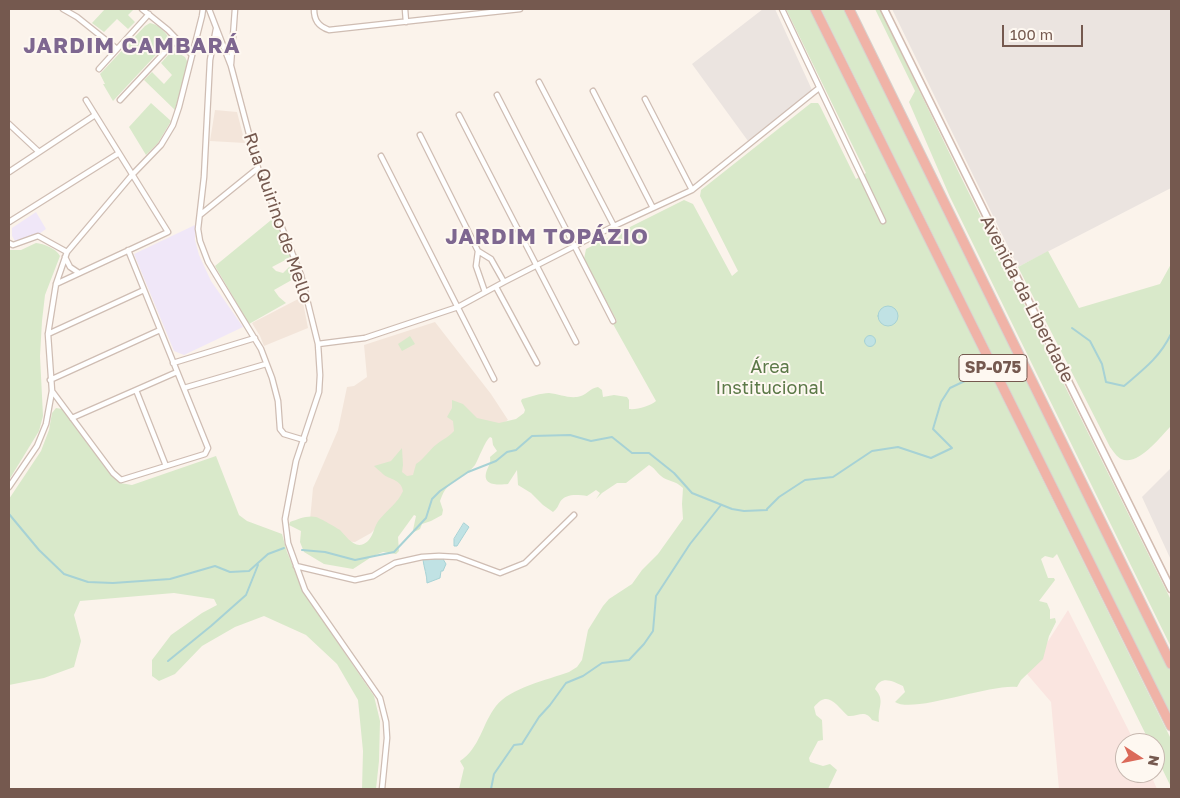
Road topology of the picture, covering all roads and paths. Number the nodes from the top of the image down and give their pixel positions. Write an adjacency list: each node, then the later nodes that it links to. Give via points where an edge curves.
1 (63, 9): 19 (street)
2 (142, 9): 14 (street)
3 (203, 9): 20 (street)
4 (209, 9): 17 (street, Rua Quirino de Mello)
5 (235, 9): 21 (street)
6 (314, 9): 16 (street, via 317,23 329,30)
7 (405, 9): 16 (street)
8 (453, 9): 15 (street)
9 (520, 9): 15 (street)
10 (782, 9): 24 (street)
11 (815, 9): 83 (highway, SP-075)
12 (849, 9): 82 (highway, SP-075)
13 (884, 9): 81 (street, Avenida da Liberdade)
14 (149, 14): 18 (street); 19 (street)
15 (454, 15): 16 (street)
16 (406, 22)
17 (216, 29): 21 (street, Rua Quirino de Mello); 42 (street, via 210,60)
18 (177, 39): 20 (street); 29 (street)
19 (117, 49): 22 (street)
20 (192, 55): 39 (street, via 173,125 161,145)
21 (231, 66): 37 (street, Rua Quirino de Mello)
22 (99, 69)
23 (539, 82): 45 (street)
24 (820, 88): 40 (street); 43 (street)
25 (593, 90): 41 (street)
26 (497, 95): 47 (street)
27 (645, 99): 40 (street)
28 (86, 100): 30 (street)
29 (120, 100)
30 (95, 115): 34 (street); 35 (street)
31 (459, 115): 52 (street)
32 (9, 124): 34 (street)
33 (420, 135): 49 (street)
34 (39, 152): 38 (street)
35 (119, 153): 39 (street); 44 (street)
36 (382, 156): 59 (street)
37 (258, 168): 42 (street); 65 (street, Rua Quirino de Mello, via 301,275)
38 (9, 172)
39 (132, 175): 48 (street, via 168,232); 50 (street)
40 (692, 190): 41 (street)
41 (653, 208): 45 (street)
42 (200, 215): 63 (street, via 200,241 208,262)
43 (884, 220)
44 (9, 222)
45 (614, 226): 47 (street)
46 (9, 243): 50 (street, via 13,245 38,236)
47 (575, 247): 52 (street); 60 (street)
48 (128, 250): 53 (street); 57 (street)
49 (478, 251): 54 (street, via 491,259); 58 (street, via 476,266)
50 (67, 252): 51 (street)
51 (65, 257): 53 (street, via 70,267); 55 (street)
52 (536, 266): 54 (street); 64 (street)
53 (79, 273): 55 (street)
54 (504, 282): 56 (street)
55 (56, 284): 62 (street)
56 (496, 287): 58 (street); 67 (street)
57 (144, 290): 61 (street); 62 (street)
58 (485, 292): 59 (street)
59 (458, 307): 65 (street, via 365,338); 70 (street)
60 (613, 321)
61 (160, 330): 66 (street); 71 (street)
62 (48, 334): 71 (street)
63 (255, 338): 66 (street); 68 (street)
64 (576, 342)
65 (318, 344): 76 (street, Rua Quirino de Mello, via 318,392)
66 (174, 363): 69 (street)
67 (537, 363)
68 (266, 364): 72 (street); 76 (street, via 278,401 280,429 284,434)
69 (177, 372): 72 (street); 73 (street)
70 (494, 379)
71 (50, 380): 74 (street)
72 (184, 388): 77 (street, via 208,448 205,454)
73 (136, 390): 75 (street); 77 (street)
74 (52, 391): 75 (street); 78 (street, via 38,446)
75 (72, 418): 77 (street, via 121,480)
76 (304, 440): 80 (street, Rua Quirino de Mello, via 296,462 285,519 288,543)
77 (166, 466)
78 (9, 487)
79 (574, 514): 80 (street, via 525,563 500,573 457,556 430,556 395,563 373,576 355,580)
80 (296, 566): 84 (street, Rua Quirino de Mello, via 305,590 380,698 387,738)
81 (1171, 589)
82 (1171, 664)
83 (1171, 726)
84 (382, 789)

